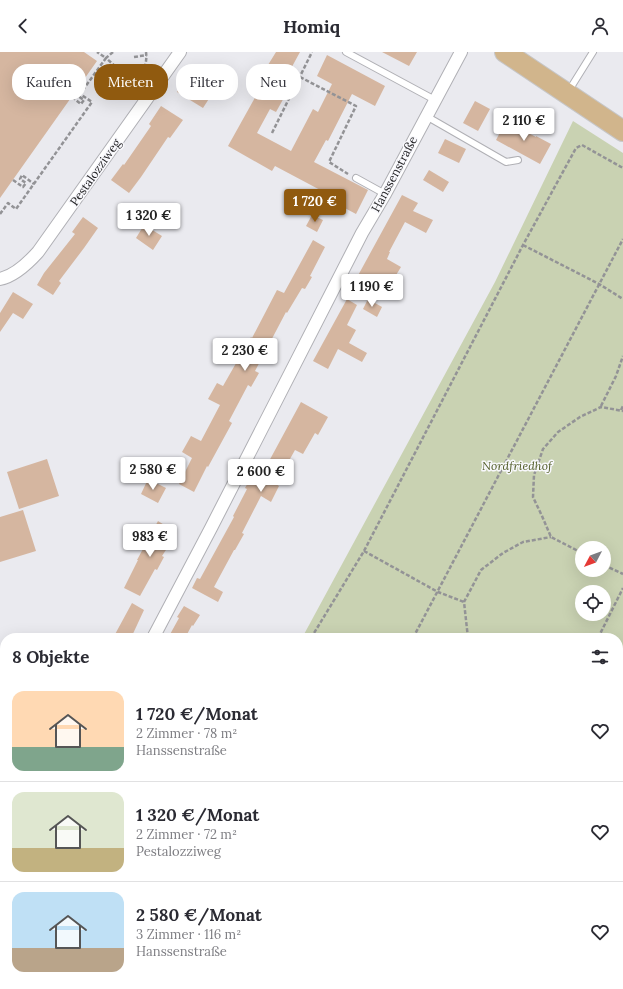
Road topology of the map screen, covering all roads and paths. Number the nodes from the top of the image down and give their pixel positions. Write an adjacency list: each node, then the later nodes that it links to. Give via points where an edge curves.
1 (97, 52): 11 (path)
2 (112, 52): 11 (path)
3 (180, 52): 35 (street, Pestalozziweg, via 38,252 29,262 6,278)
4 (312, 52): 14 (path)
5 (346, 52): 22 (lane)
6 (461, 52): 22 (street, Hanssenstraße)
7 (505, 52): 17 (main road)
8 (593, 52): 17 (lane)
9 (146, 54): 10 (path); 13 (path)
10 (134, 57)
11 (106, 58): 12 (path); 16 (path)
12 (113, 64)
13 (145, 64)
14 (301, 75)
15 (301, 78): 28 (path, via 356,106 329,162)
16 (86, 86)
17 (568, 93): 24 (main road)
18 (86, 98): 30 (path, via 92,102)
19 (76, 100): 20 (path, via 82,104)
20 (84, 100)
21 (288, 100): 25 (path)
22 (435, 100): 23 (street, Hanssenstraße)
23 (426, 116): 26 (lane, via 506,162); 31 (street, Hanssenstraße)
24 (623, 131)
25 (272, 133)
26 (518, 160)
27 (623, 168): 34 (path, via 582,145 576,148)
28 (356, 178): 31 (lane)
29 (13, 180): 30 (path, via 23,187 26,183 20,179 22,175)
30 (34, 184): 32 (path, via 16,209 8,203)
31 (385, 194): 50 (street, Hanssenstraße, via 362,233)
32 (0, 214)
33 (623, 239): 36 (path)
34 (523, 245): 36 (path); 44 (path)
35 (0, 279)
36 (599, 284): 37 (path); 48 (path)
37 (623, 299)
38 (623, 356): 40 (path)
39 (623, 406): 41 (path)
40 (601, 407): 41 (path); 42 (path, via 558,432 543,449 534,475 533,497)
41 (622, 411)
42 (551, 537): 43 (path); 49 (path, via 523,542 502,553 481,570)
43 (575, 549)
44 (364, 551): 48 (path); 51 (path)
45 (611, 568): 46 (path)
46 (623, 574)
47 (623, 588): 54 (path)
48 (438, 592): 49 (path); 52 (path)
49 (464, 602): 53 (path)
50 (155, 633)
51 (314, 633)
52 (416, 633)
53 (467, 633)
54 (600, 633)

